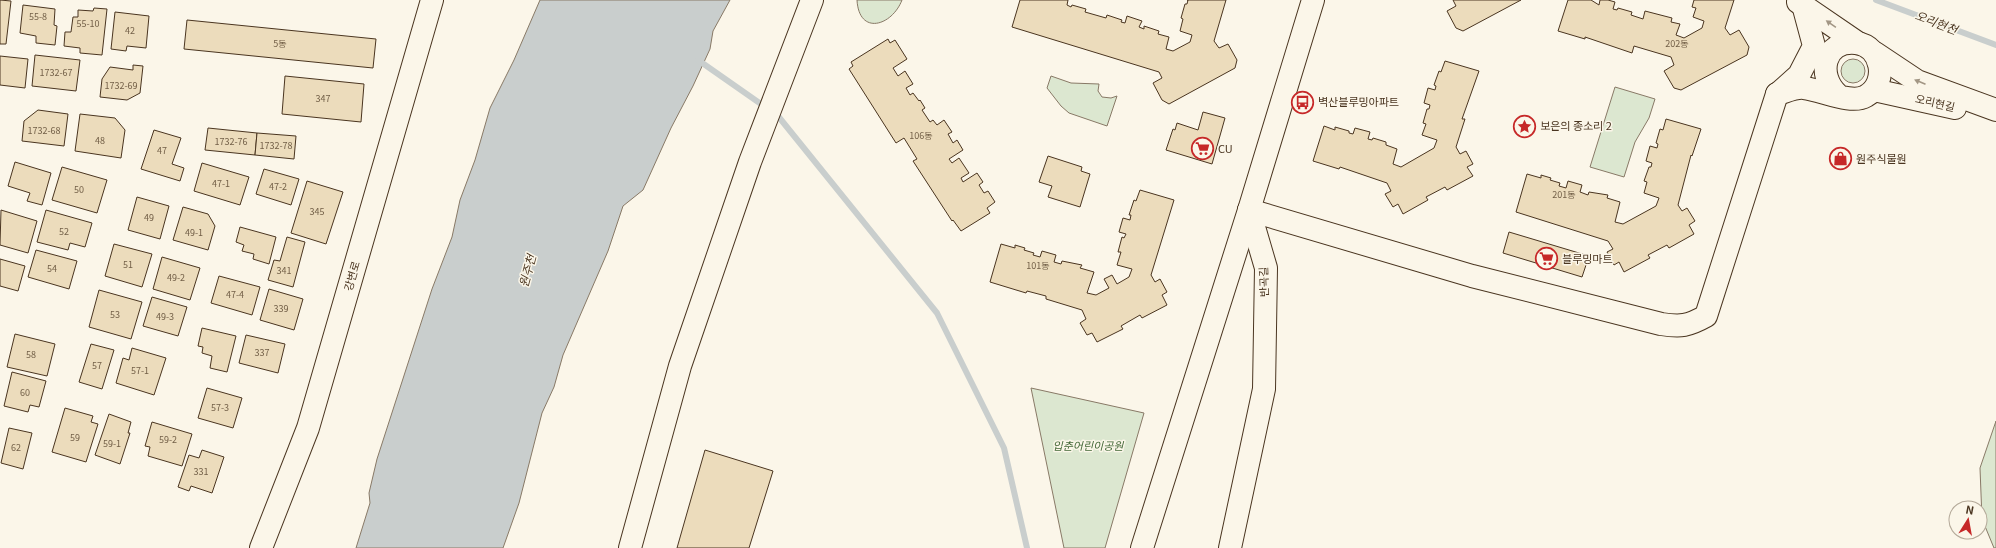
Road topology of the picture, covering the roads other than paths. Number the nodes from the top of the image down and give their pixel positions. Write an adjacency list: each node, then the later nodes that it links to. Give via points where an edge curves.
1 (432, 0): 14 (street, 강변로, via 308,428)
2 (1313, 0): 12 (street)
3 (1799, 3): 5 (street, one-way to 3); 6 (street)
4 (809, 7): 13 (street, via 750,162 680,366)
5 (1867, 48): 6 (street, via 1848,43 1832,52); 7 (street, via 1879,62 1881,72); 10 (street, one-way to 5, via 1917,82)
6 (1820, 53): 8 (street); 9 (street, via 1826,80)
7 (1874, 90): 9 (street, via 1857,99 1847,99); 11 (street, 오리현길)
8 (1777, 94): 9 (street, via 1802,87); 12 (street, via 1706,316 1680,327 1472,276)
9 (1838, 95)
10 (1996, 110)
11 (1996, 117)
12 (1249, 210): 17 (street); 18 (street, 반곡길, via 1266,268 1264,389)
13 (640, 511): 15 (street); 16 (street)
14 (261, 548)
15 (630, 548)
16 (642, 548)
17 (1142, 548)
18 (1230, 548)

